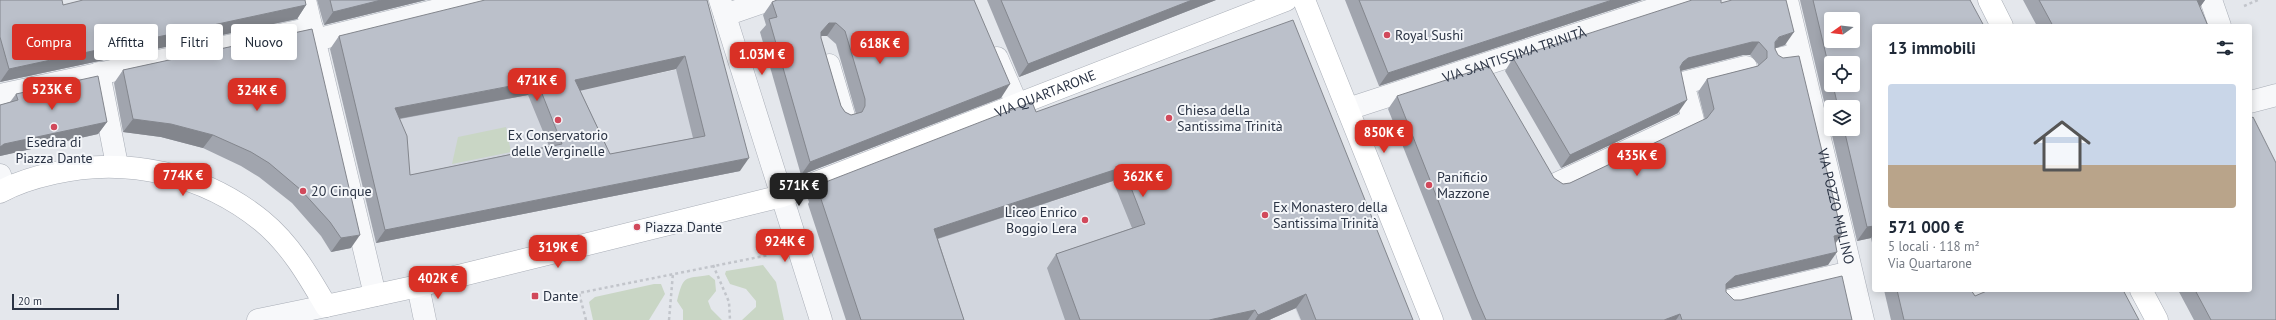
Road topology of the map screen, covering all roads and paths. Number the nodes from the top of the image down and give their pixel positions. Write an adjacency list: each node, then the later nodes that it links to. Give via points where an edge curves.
1 (305, 0): 13 (street)
2 (478, 0): 13 (street)
3 (769, 0): 10 (street)
4 (1286, 0): 25 (main road, VIA QUARTARONE)
5 (1304, 0): 26 (main road)
6 (1682, 0): 18 (street, VIA SANTISSIMA TRINITÀ)
7 (1787, 0): 16 (street, VIA POZZO MULINO)
8 (1989, 0): 11 (main road)
9 (2211, 2): 12 (street)
10 (722, 8): 31 (street)
11 (2001, 24)
12 (2219, 24)
13 (313, 34): 20 (street); 38 (street)
14 (991, 42): 25 (street)
15 (824, 48): 27 (street)
16 (1799, 54): 17 (street); 34 (street, VIA POZZO MULINO)
17 (1778, 59)
18 (1486, 64): 21 (street); 26 (street, VIA SANTISSIMA TRINITÀ)
19 (1746, 68): 28 (street, via 1683,83 1693,120 1556,184)
20 (99, 72): 22 (street); 29 (street)
21 (1498, 84)
22 (0, 95)
23 (2276, 95): 24 (street)
24 (2252, 101)
25 (1018, 104): 31 (main road, VIA QUARTARONE)
26 (1348, 109): 47 (main road)
27 (844, 116)
28 (1544, 164)
29 (117, 166): 30 (main road, via 78,167); 40 (main road, via 169,173 218,192 263,222 299,260)
30 (2, 185)
31 (782, 196): 36 (main road, VIA QUARTARONE); 46 (street)
32 (774, 254): 33 (path)
33 (713, 265): 35 (path); 45 (path, via 729,302)
34 (1851, 272): 39 (street); 48 (street, VIA POZZO MULINO)
35 (673, 273): 43 (path, via 579,293); 44 (path)
36 (418, 286): 38 (main road, VIA QUARTARONE); 42 (street)
37 (2142, 292): 49 (main road)
38 (375, 295): 40 (main road, VIA QUARTARONE)
39 (1729, 301)
40 (326, 306): 41 (street)
41 (258, 320)
42 (425, 320)
43 (586, 320)
44 (669, 320)
45 (730, 320)
46 (821, 320)
47 (1432, 320)
48 (1863, 320)
49 (2157, 320)

